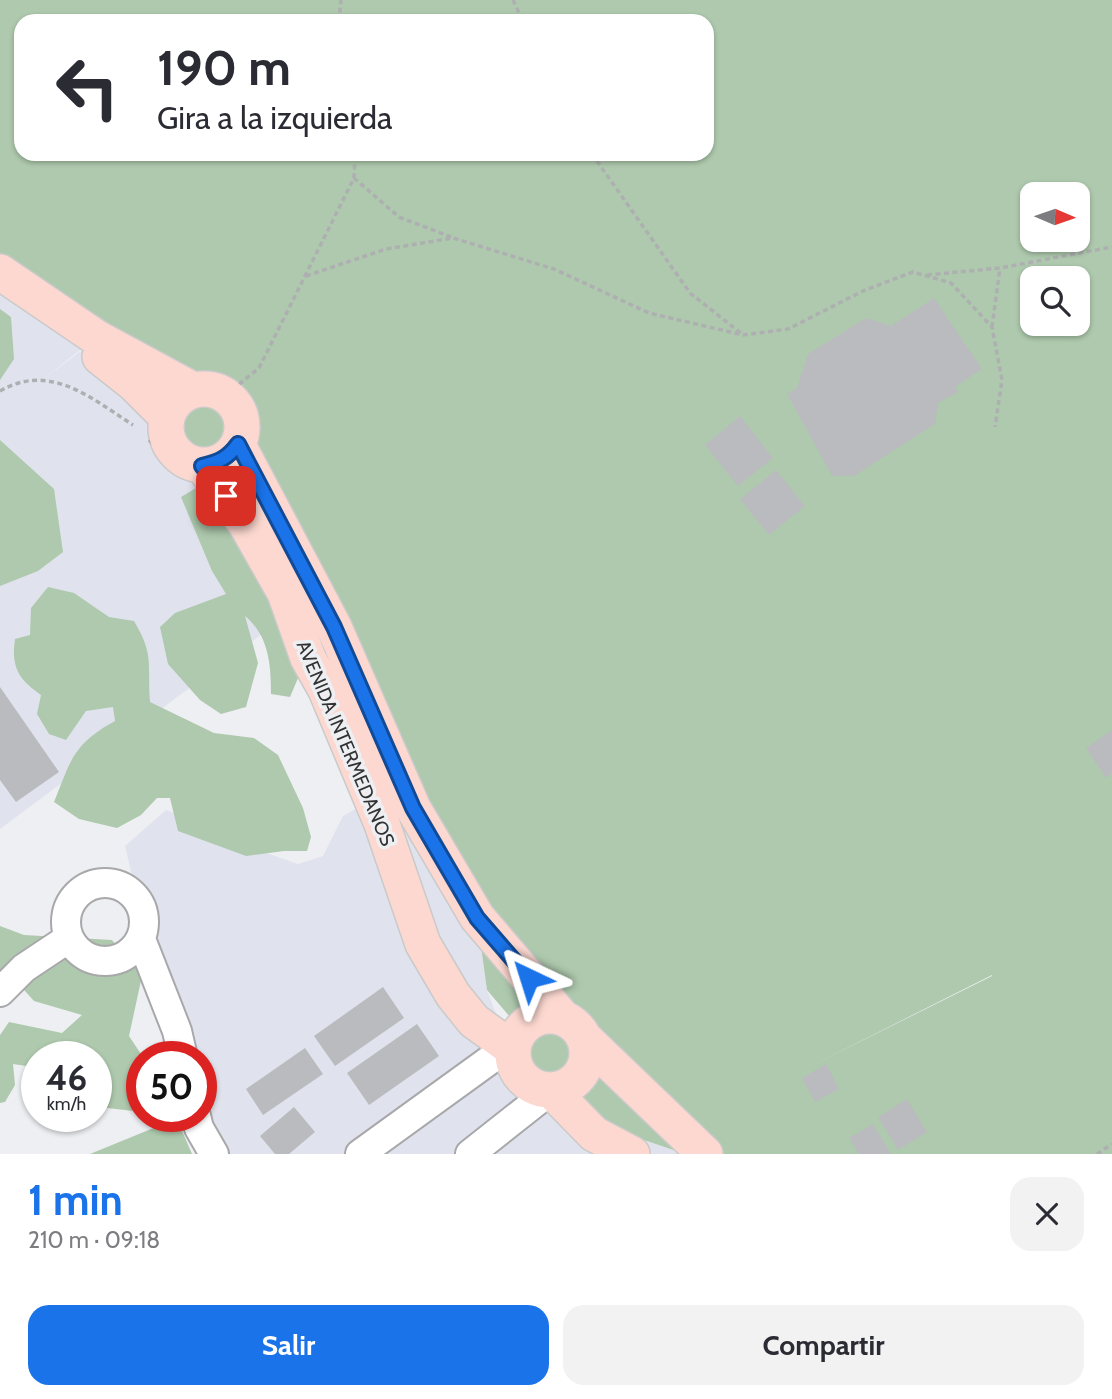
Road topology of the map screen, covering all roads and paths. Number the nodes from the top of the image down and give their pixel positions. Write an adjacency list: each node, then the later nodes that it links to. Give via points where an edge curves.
1 (355, 161): 3 (path)
2 (597, 161): 12 (path, via 690,293)
3 (354, 178): 4 (path, via 399,217); 8 (path)
4 (453, 238): 8 (path, via 386,249); 12 (path, via 554,269 649,313)
5 (1112, 247): 6 (path)
6 (1000, 268): 9 (path); 11 (path)
7 (0, 272): 14 (main road, via 97,338)
8 (306, 276): 14 (path, via 260,368)
9 (925, 276): 11 (path, via 951,283); 12 (path, via 913,272 863,291 788,329)
10 (0, 286): 15 (main road, via 133,383)
11 (992, 327): 16 (path, via 1002,380)
12 (743, 335)
13 (0, 391): 18 (path, via 13,383 43,378 83,393 142,431 162,456)
14 (209, 393): 15 (main road, via 176,400); 17 (main road, via 236,405 242,431)
15 (167, 417): 18 (main road, via 170,444)
16 (995, 426)
17 (238, 444): 18 (main road, via 218,463); 22 (main road, via 334,627 413,808 477,918)
18 (193, 469): 24 (main road, AVENIDA INTERMEDANOS, via 246,524 285,593 308,658 382,824 424,944 474,1021)
19 (69, 938): 20 (street, via 87,956 111,961 134,949); 20 (street, via 68,912 73,901 93,885 105,883 118,885 138,901 144,913); 21 (street, via 24,968)
20 (141, 939): 23 (street)
21 (0, 992)
22 (574, 1028): 24 (main road, via 552,1015 529,1022); 25 (main road, via 587,1050 583,1070 571,1084); 32 (main road)
23 (179, 1041)
24 (513, 1049): 25 (main road, via 517,1070 526,1081); 29 (street, via 498,1054)
25 (551, 1090): 30 (street); 31 (main road, via 594,1134)
26 (201, 1132): 28 (street)
27 (1112, 1144): 33 (path)
28 (214, 1154)
29 (360, 1154)
30 (470, 1154)
31 (632, 1154)
32 (705, 1154)
33 (1097, 1154)

